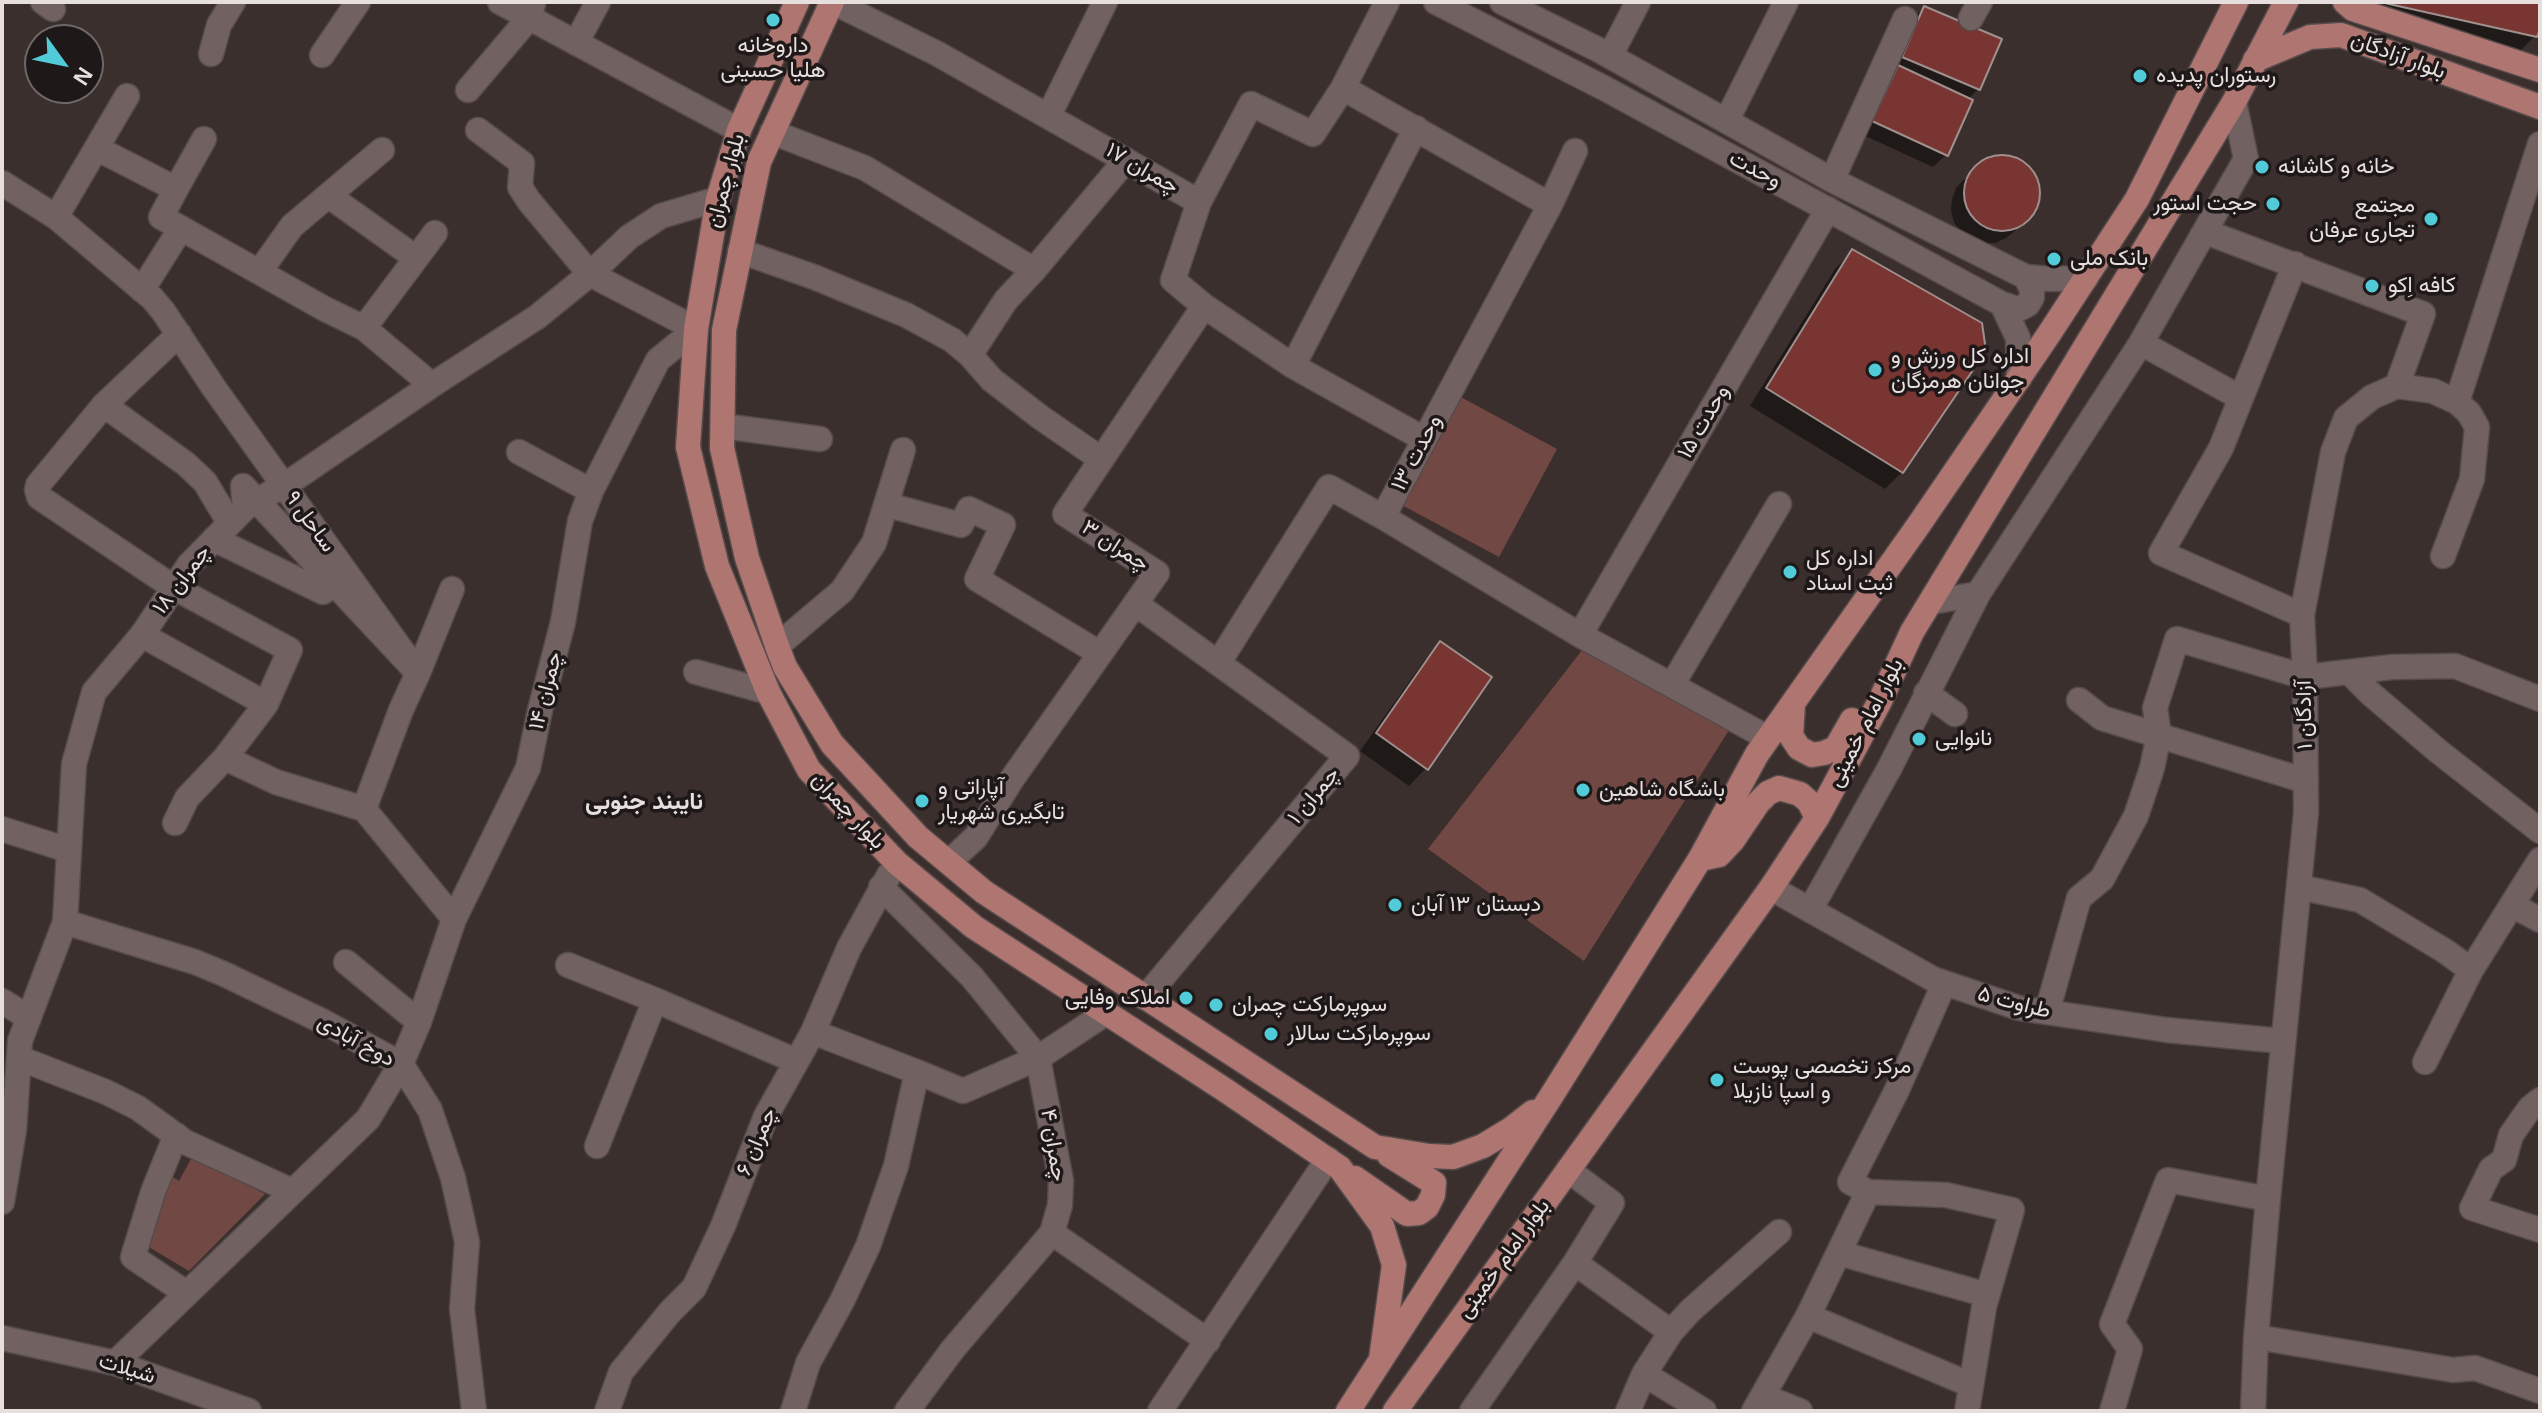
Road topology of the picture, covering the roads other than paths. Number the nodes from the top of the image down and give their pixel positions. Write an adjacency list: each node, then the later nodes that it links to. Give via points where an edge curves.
1 (233, 2): 19 (street)
2 (358, 2): 20 (street)
3 (500, 2): 16 (street)
4 (598, 2): 18 (street)
5 (797, 2): 33 (main road, بلوار چمران)
6 (833, 2): 29 (street, چمران ۱۷); 34 (main road, بلوار چمران)
7 (1105, 2): 29 (street)
8 (1387, 2): 24 (street)
9 (1436, 2): 48 (street, وحدت)
10 (1502, 2): 21 (street, وحدت)
11 (1638, 2): 21 (street)
12 (1786, 2): 30 (street)
13 (2236, 2): 60 (main road, بلوار امام خمینی, via 2137,199)
14 (2286, 2): 22 (main road, بلوار امام خمینی)
15 (2345, 2): 23 (main road, بلوار آزادگان)
16 (531, 10): 18 (street); 25 (street)
17 (1905, 19): 41 (street)
18 (576, 43): 33 (street)
19 (211, 54)
20 (322, 55)
21 (1610, 56): 30 (street, وحدت)
22 (2255, 60): 27 (main road, بلوار امام خمینی); 28 (main road, بلوار آزادگان, via 2310,37 2341,35)
23 (2540, 70)
24 (1343, 88): 31 (street); 46 (street, via 1313,134 1251,104)
25 (468, 90)
26 (127, 96): 37 (street)
27 (2234, 102): 51 (street, via 2246,159); 92 (main road, بلوار امام خمینی)
28 (2540, 107)
29 (1049, 115): 40 (street, چمران ۱۷)
30 (1727, 120): 41 (street, وحدت)
31 (1416, 128): 47 (street); 69 (street)
32 (478, 130): 58 (street, via 522,163 520,187)
33 (739, 130): 45 (main road, بلوار چمران)
34 (772, 132): 53 (main road, بلوار چمران, via 759,162); 56 (street, via 865,168)
35 (204, 139): 43 (street)
36 (2540, 144): 74 (street)
37 (98, 149): 43 (street); 49 (street)
38 (382, 150): 44 (street)
39 (1575, 151): 47 (street, وحدت ۱۳)
40 (1126, 160): 46 (street, چمران ۱۷); 56 (street)
41 (1832, 180): 59 (street, وحدت)
42 (2, 183): 49 (street, ساحل ۹)
43 (176, 189): 50 (street, via 161,217)
44 (329, 196): 54 (street); 57 (street, via 292,226)
45 (718, 199): 58 (street, چمران ۱۸, via 661,216); 65 (main road, بلوار چمران)
46 (1199, 202): 63 (street, چمران ۱۷, via 1173,280)
47 (1550, 205): 78 (street, وحدت ۱۳)
48 (1828, 209): 62 (street, وحدت); 97 (street, وحدت ۱۵)
49 (56, 217): 61 (street, ساحل ۹)
50 (181, 228): 57 (street); 61 (street)
51 (2206, 232): 55 (street); 67 (street)
52 (435, 233): 54 (street)
53 (740, 251): 68 (street, via 906,315); 76 (main road, بلوار چمران, via 724,330)
54 (416, 258): 64 (street)
55 (2295, 264): 72 (street, via 2423,314); 73 (street)
56 (1034, 270): 68 (street, via 1006,300)
57 (260, 271): 64 (street)
58 (590, 274): 65 (street); 71 (street, چمران ۱۸, via 537,317)
59 (2026, 277): 60 (street, وحدت); 62 (street, via 2032,290 2028,304)
60 (2086, 278): 70 (main road, بلوار امام خمینی)
61 (142, 290): 66 (street, ساحل ۹)
62 (2002, 304): 70 (street, via 2018,338)
63 (1204, 306): 69 (street, چمران ۱۷); 81 (street, چمران ۳)
64 (364, 328): 71 (street)
65 (696, 329): 82 (street, چمران ۱۴, via 658,360); 106 (main road, بلوار چمران, via 688,447 717,566)
66 (179, 334): 75 (street); 103 (street, ساحل ۹)
67 (2141, 343): 73 (street); 91 (street)
68 (970, 355): 81 (street, via 992,380)
69 (1293, 366): 78 (street, چمران ۱۷)
70 (2019, 379): 110 (main road, بلوار امام خمینی)
71 (432, 385): 86 (street, چمران ۱۸)
72 (2397, 386): 74 (street, via 2433,391); 94 (street, آزادگان ۱, via 2346,418 2333,452)
73 (2241, 398): 94 (street, via 2221,448 2161,553)
74 (2457, 402): 87 (street, via 2477,427 2472,479)
75 (104, 405): 86 (street, via 186,464 205,482); 88 (street, via 38,485 39,497)
76 (723, 426): 77 (street); 98 (main road, بلوار چمران, via 722,448 747,558)
77 (820, 439)
78 (1424, 439): 85 (street, وحدت ۱۳)
79 (903, 450): 84 (street)
80 (519, 452): 82 (street)
81 (1101, 459): 93 (street, چمران ۳, via 1065,514 1157,573)
82 (591, 491): 133 (street, چمران ۱۴, via 580,521 563,622 528,768)
83 (1779, 504): 105 (street)
84 (888, 505): 98 (street, via 874,543 842,591); 99 (street, via 961,525 969,509 1003,525 977,579)
85 (1383, 517): 97 (street); 100 (street, وحدت ۱۳, via 1329,487)
86 (229, 523): 88 (street, چمران ۱۸); 90 (street); 103 (street, ساحل ۹, via 243,486)
87 (2443, 556)
88 (173, 587): 96 (street, چمران ۱۸); 111 (street, via 290,650)
89 (452, 589): 103 (street)
90 (323, 592)
91 (1978, 594): 92 (street); 107 (street)
92 (1931, 602): 95 (main road, بلوار امام خمینی)
93 (1136, 604): 99 (street, چمران ۳); 100 (street, چمران ۱)
94 (2302, 615): 104 (street, آزادگان ۱)
95 (1912, 632): 110 (main road, via 1836,748 1812,755 1799,748 1791,736); 118 (main road, بلوار امام خمینی)
96 (142, 635): 111 (street); 123 (street, چمران ۱۸, via 94,692 74,764)
97 (1580, 635): 105 (street)
98 (777, 646): 122 (main road, بلوار چمران, via 832,744)
99 (1099, 653): 126 (street, چمران ۳, via 976,837)
100 (1219, 662): 140 (street, چمران ۱, via 1347,756)
101 (696, 672): 106 (street)
102 (2349, 672): 104 (street); 108 (street, via 2455,666); 121 (street)
103 (418, 673): 117 (street)
104 (2305, 677): 113 (street, via 2177,639 2155,708); 116 (street, آزادگان ۱)
105 (1672, 685): 114 (street)
106 (768, 692): 127 (main road, بلوار چمران, via 809,770)
107 (1926, 693): 112 (street); 132 (street)
108 (2540, 699)
109 (2079, 700): 113 (street, via 2102,718)
110 (1794, 702): 114 (main road, بلوار امام خمینی)
111 (266, 704): 115 (street)
112 (1955, 714)
113 (2159, 735): 116 (street); 143 (street, via 2136,816 2102,879 2079,898)
114 (1768, 738): 124 (main road, بلوار امام خمینی)
115 (225, 758): 117 (street, via 276,782); 119 (street, via 187,798)
116 (2306, 781): 129 (street, آزادگان ۱)
117 (364, 809): 133 (street)
118 (1817, 818): 124 (main road, via 1800,794 1779,788 1758,803 1719,855); 130 (main road, بلوار امام خمینی)
119 (175, 823)
120 (2, 829): 123 (street)
121 (2540, 831)
122 (918, 837): 126 (main road, بلوار چمران); 127 (main road)
123 (68, 850): 135 (street, چمران ۱۸)
124 (1700, 859): 155 (main road, بلوار امام خمینی)
125 (2540, 860): 131 (street)
126 (949, 862): 140 (main road, بلوار چمران, via 984,892)
127 (897, 863): 128 (street, چمران ۶); 144 (main road, بلوار چمران, via 974,927)
128 (881, 887): 147 (street, چمران ۶); 150 (street, چمران ۴, via 972,977)
129 (2299, 887): 138 (street, via 2360,900); 148 (street, آزادگان ۱)
130 (1771, 888): 132 (street, طراوت ۵); 161 (main road, بلوار امام خمینی)
131 (2512, 905): 134 (street); 138 (street)
132 (1810, 910): 139 (street, طراوت ۵)
133 (454, 919): 146 (street, چمران ۱۴)
134 (2540, 920)
135 (65, 922): 145 (street, چمران ۱۸); 153 (street, دوخ آبادی, via 195,962)
136 (346, 962): 146 (street)
137 (568, 965): 141 (street)
138 (2471, 970): 152 (street)
139 (1944, 984): 143 (street, طراوت ۵); 163 (street, via 1850,1182)
140 (1145, 998): 159 (main road, بلوار چمران)
141 (655, 1000): 151 (street); 158 (street)
142 (2, 1001): 145 (street)
143 (2047, 1012): 148 (street, طراوت ۵)
144 (1106, 1013): 150 (street); 160 (main road, بلوار چمران)
145 (29, 1018): 149 (street, چمران ۱۸)
146 (419, 1022): 153 (street, چمران ۱۴)
147 (813, 1032): 151 (street, چمران ۶); 154 (street)
148 (2282, 1041): 164 (street, آزادگان ۱)
149 (19, 1058): 157 (street, via 106,1092); 165 (street, چمران ۱۸)
150 (1038, 1058): 154 (street, via 963,1091); 168 (street, چمران ۴, via 1061,1181)
151 (796, 1061): 186 (street, چمران ۶, via 766,1116 694,1288 621,1372)
152 (2425, 1062)
153 (401, 1064): 162 (street, چمران ۱۴, via 368,1119); 185 (street, دوخ آبادی, via 430,1110 467,1242 462,1309)
154 (917, 1072): 187 (street, via 896,1166 868,1246 808,1363)
155 (1550, 1098): 159 (main road, بلوار چمران, via 1502,1135 1453,1157); 178 (main road, بلوار امام خمینی)
156 (2540, 1100): 166 (street, via 2511,1135 2504,1160 2491,1169 2472,1208)
157 (176, 1135): 162 (street); 171 (street, via 133,1257)
158 (597, 1146)
159 (1375, 1147): 160 (main road, via 1434,1183 1427,1207 1407,1214)
160 (1334, 1163): 177 (street); 178 (main road, بلوار چمران, via 1382,1226 1394,1265)
161 (1568, 1170): 170 (street, via 1612,1203); 191 (main road, بلوار امام خمینی)
162 (292, 1191): 171 (street, چمران ۱۴)
163 (1868, 1192): 169 (street); 172 (street, via 1946,1195 2012,1210)
164 (2268, 1199): 175 (street, آزادگان ۱); 197 (street, via 2168,1180 2112,1324 2130,1349)
165 (2, 1202)
166 (2540, 1230)
167 (1779, 1232): 174 (street)
168 (1052, 1233): 177 (street); 188 (street, چمران ۴)
169 (1839, 1253): 172 (street); 173 (street)
170 (1575, 1263): 174 (street); 192 (street)
171 (186, 1293): 179 (street, چمران ۱۴)
172 (1987, 1295): 181 (street)
173 (1808, 1316): 181 (street); 183 (street)
174 (1671, 1332): 180 (street)
175 (2256, 1337): 182 (street, via 2453,1370 2475,1368); 198 (street, آزادگان ۱)
176 (2, 1338): 179 (street, شیلات)
177 (1208, 1341): 189 (street)
178 (1381, 1359): 190 (main road, بلوار امام خمینی)
179 (115, 1363): 184 (street, شیلات)
180 (1644, 1374): 193 (street); 194 (street)
181 (1971, 1385): 196 (street)
182 (2540, 1391)
183 (1759, 1403): 195 (street)
184 (249, 1411)
185 (474, 1411)
186 (607, 1411)
187 (793, 1411)
188 (907, 1411)
189 (1160, 1411)
190 (1348, 1411)
191 (1395, 1411)
192 (1472, 1411)
193 (1628, 1411)
194 (1704, 1411)
195 (1800, 1411)
196 (1967, 1411)
197 (2112, 1411)
198 (2253, 1411)

